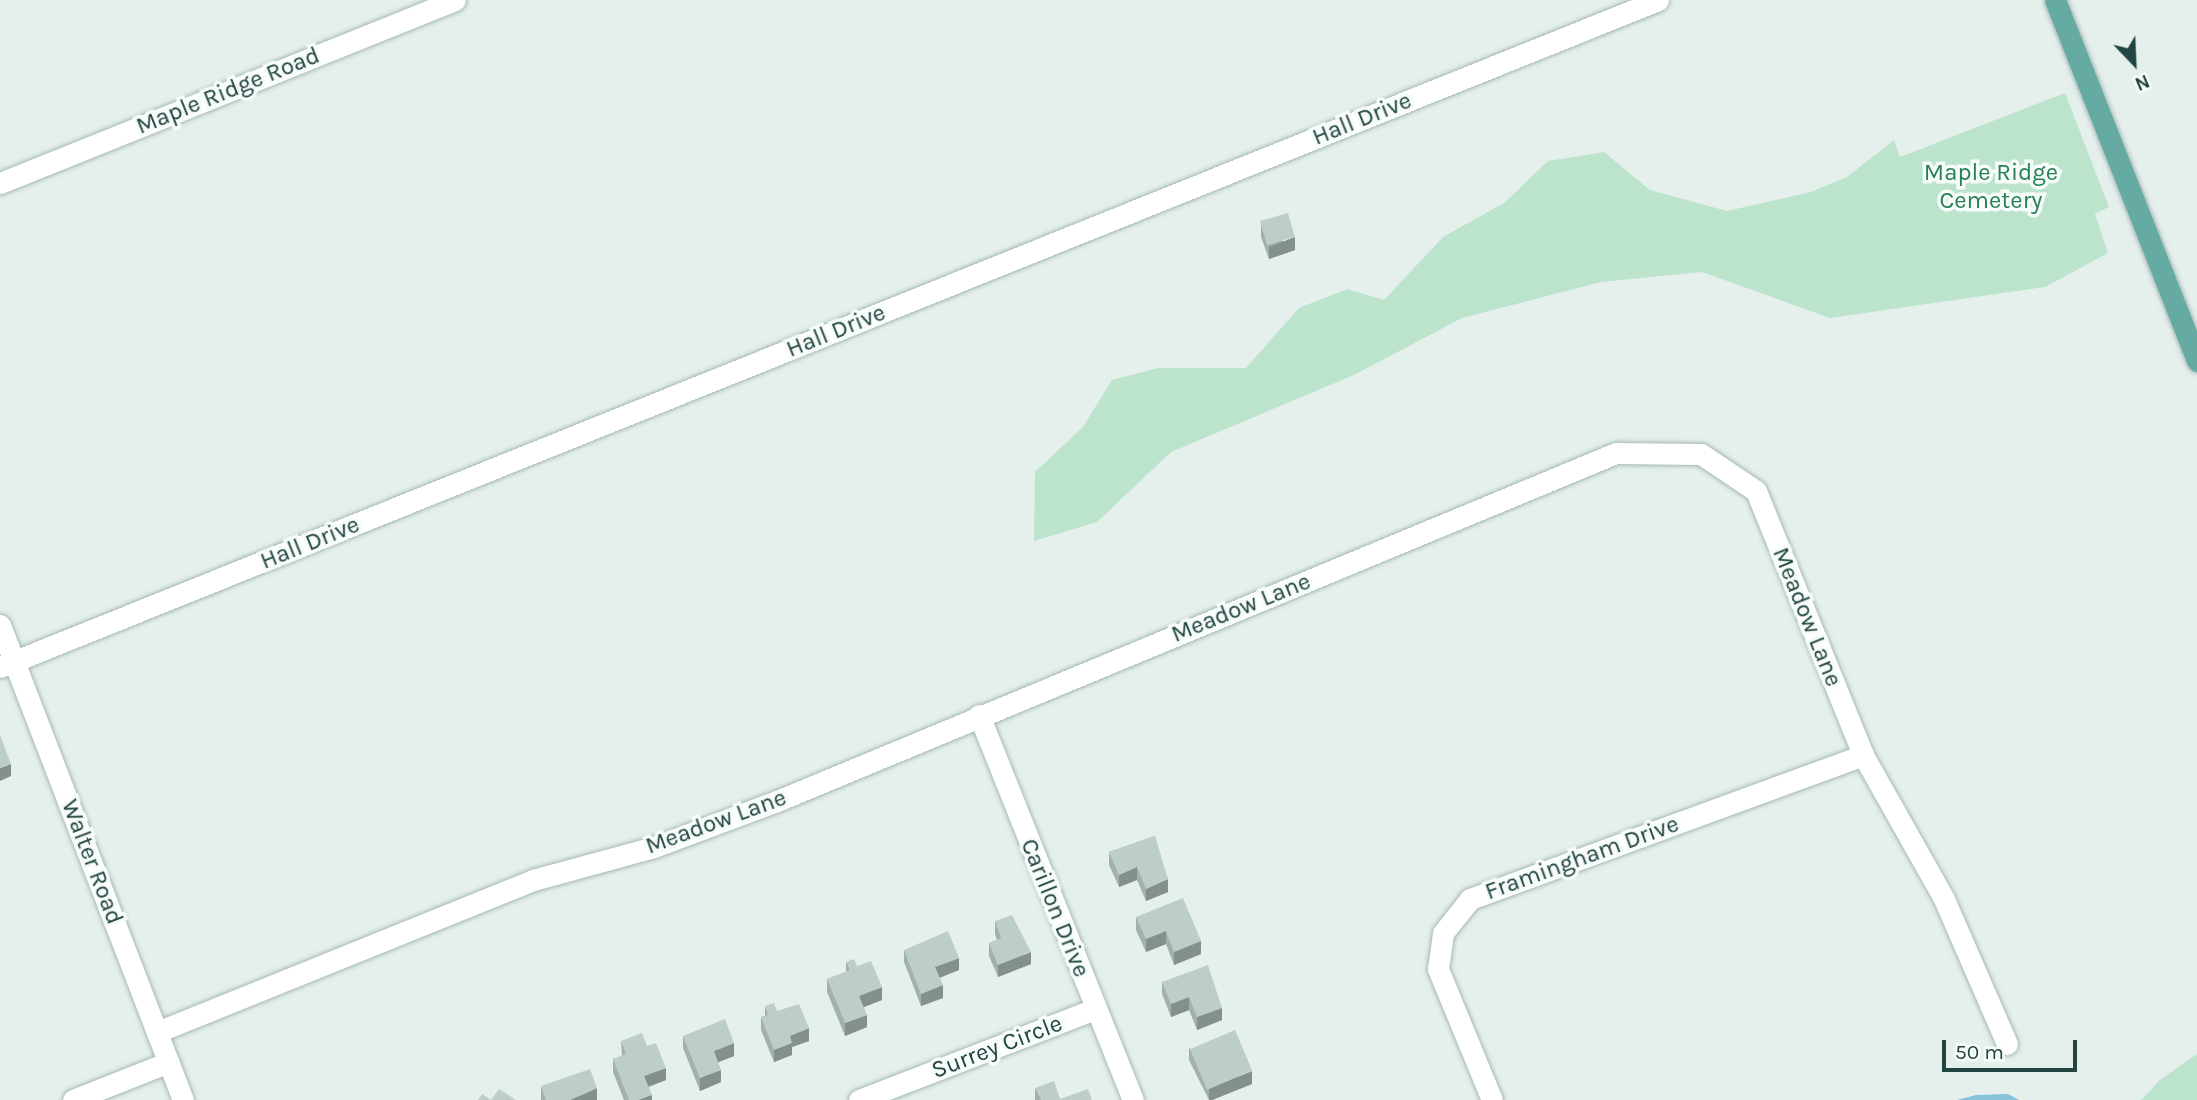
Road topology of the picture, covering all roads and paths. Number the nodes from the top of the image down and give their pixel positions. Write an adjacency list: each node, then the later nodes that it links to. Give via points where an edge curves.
1 (455, 0): 4 (street, Maple Ridge Road)
2 (1658, 0): 7 (street, Hall Drive)
3 (2055, 0): 5 (main road)
4 (0, 183)
5 (2197, 361)
6 (0, 625): 7 (street, Walter Road)
7 (7, 665): 11 (street, Walter Road)
8 (979, 715): 9 (street, Meadow Lane, via 1616,453 1701,454 1756,491); 10 (street, Carillon Drive); 11 (street, Meadow Lane, via 654,847 533,880)
9 (1863, 755): 12 (street, Meadow Lane, via 1944,899); 18 (street, Framingham Drive, via 1470,899 1443,933 1438,969)
10 (1095, 1009): 16 (street, Surrey Circle); 17 (street, Carillon Drive)
11 (157, 1032): 13 (street, Walter Road)
12 (2007, 1044)
13 (169, 1062): 14 (street); 15 (street, Walter Road)
14 (74, 1100)
15 (183, 1100)
16 (859, 1100)
17 (1133, 1100)
18 (1492, 1100)

